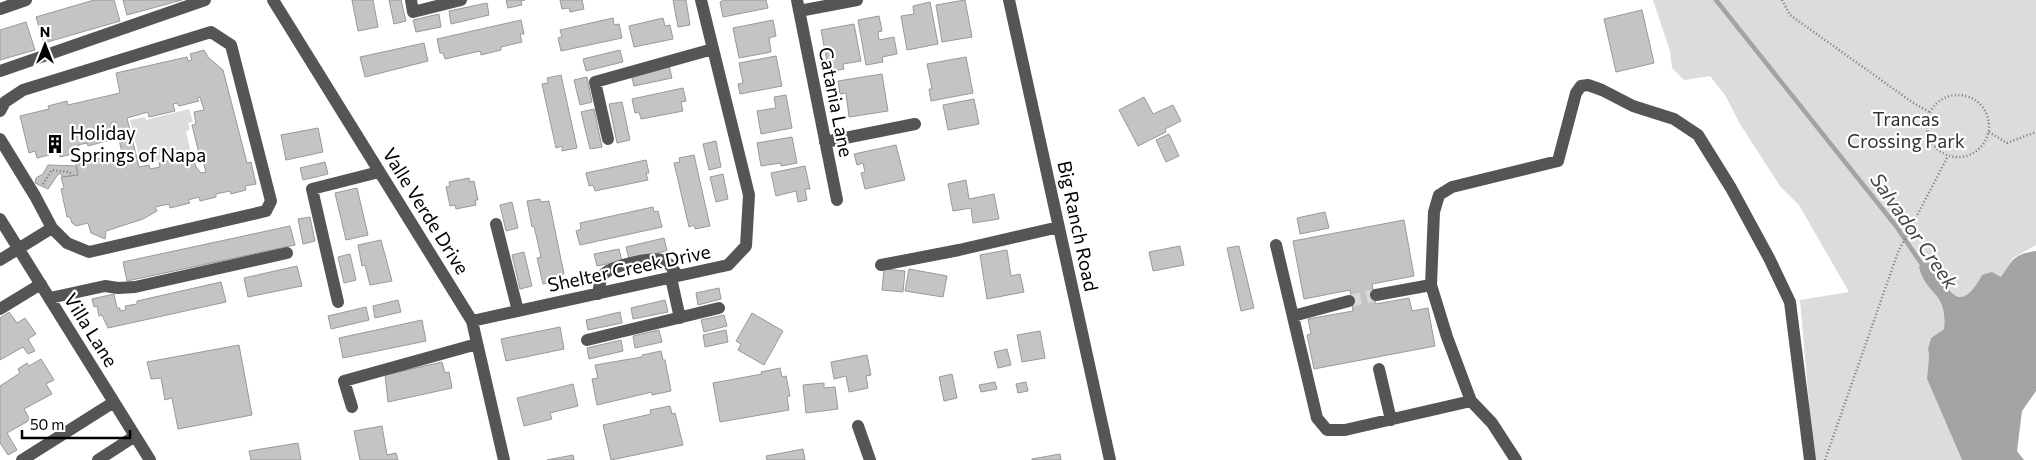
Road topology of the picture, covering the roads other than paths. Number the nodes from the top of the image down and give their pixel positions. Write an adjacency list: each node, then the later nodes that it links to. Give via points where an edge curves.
1 (26, 0): 10 (street)
2 (205, 0): 12 (street)
3 (273, 0): 18 (street, Valle Verde Drive)
4 (411, 0): 5 (street, via 413,12)
5 (461, 0)
6 (701, 0): 11 (street, Shelter Creek Drive)
7 (857, 0): 9 (street, Catania Lane)
8 (1009, 0): 22 (street, Big Ranch Road)
9 (798, 6): 17 (street, Catania Lane)
10 (0, 9)
11 (713, 49): 16 (street, via 595,82); 29 (street, Shelter Creek Drive, via 749,195 746,246 728,265)
12 (0, 71)
13 (0, 111): 23 (street, via 5,102 23,90 211,32 231,46 271,201 266,211 89,252 67,243)
14 (915, 124): 17 (street)
15 (0, 139): 23 (street)
16 (608, 139)
17 (825, 142): 19 (street, Catania Lane)
18 (379, 172): 36 (street, via 312,190); 42 (street, Valle Verde Drive)
19 (837, 200)
20 (0, 219): 25 (street, Villa Lane)
21 (496, 224): 39 (street)
22 (1059, 227): 28 (street); 57 (street, Big Ranch Road)
23 (52, 228): 25 (street)
24 (1276, 245): 40 (street)
25 (18, 249): 27 (street); 30 (street, Villa Lane)
26 (287, 253): 34 (street, via 135,287 105,286)
27 (0, 260)
28 (881, 265)
29 (674, 277): 32 (street, Shelter Creek Drive); 32 (street, via 669,263 650,259 612,268 604,274); 41 (street)
30 (41, 284): 34 (street, Villa Lane); 38 (street)
31 (1431, 285): 33 (street); 47 (street); 59 (street, via 1434,212 1439,195 1452,187 1558,161 1576,93 1581,86 1588,85 1633,106 1674,119 1698,135 1731,188 1790,302)
32 (598, 294): 39 (street, Shelter Creek Drive)
33 (1376, 296)
34 (50, 298): 46 (street, Villa Lane)
35 (1349, 301): 40 (street)
36 (338, 302)
37 (719, 308): 41 (street)
38 (0, 309)
39 (518, 311): 42 (street, Shelter Creek Drive)
40 (1293, 316): 49 (street, via 1317,418 1327,430 1345,430)
41 (680, 318): 43 (street)
42 (472, 321): 44 (street, Valle Verde Drive)
43 (587, 340)
44 (477, 344): 48 (street, via 344,381); 55 (street, Valle Verde Drive)
45 (1379, 369): 49 (street)
46 (114, 402): 51 (street, Villa Lane); 52 (street)
47 (1471, 402): 49 (street); 58 (street, via 1492,423)
48 (352, 406)
49 (1390, 420)
50 (858, 426): 56 (street)
51 (135, 436): 53 (street); 54 (street, Villa Lane)
52 (22, 460)
53 (98, 460)
54 (150, 460)
55 (504, 460)
56 (870, 460)
57 (1110, 460)
58 (1516, 460)
59 (1810, 460)

